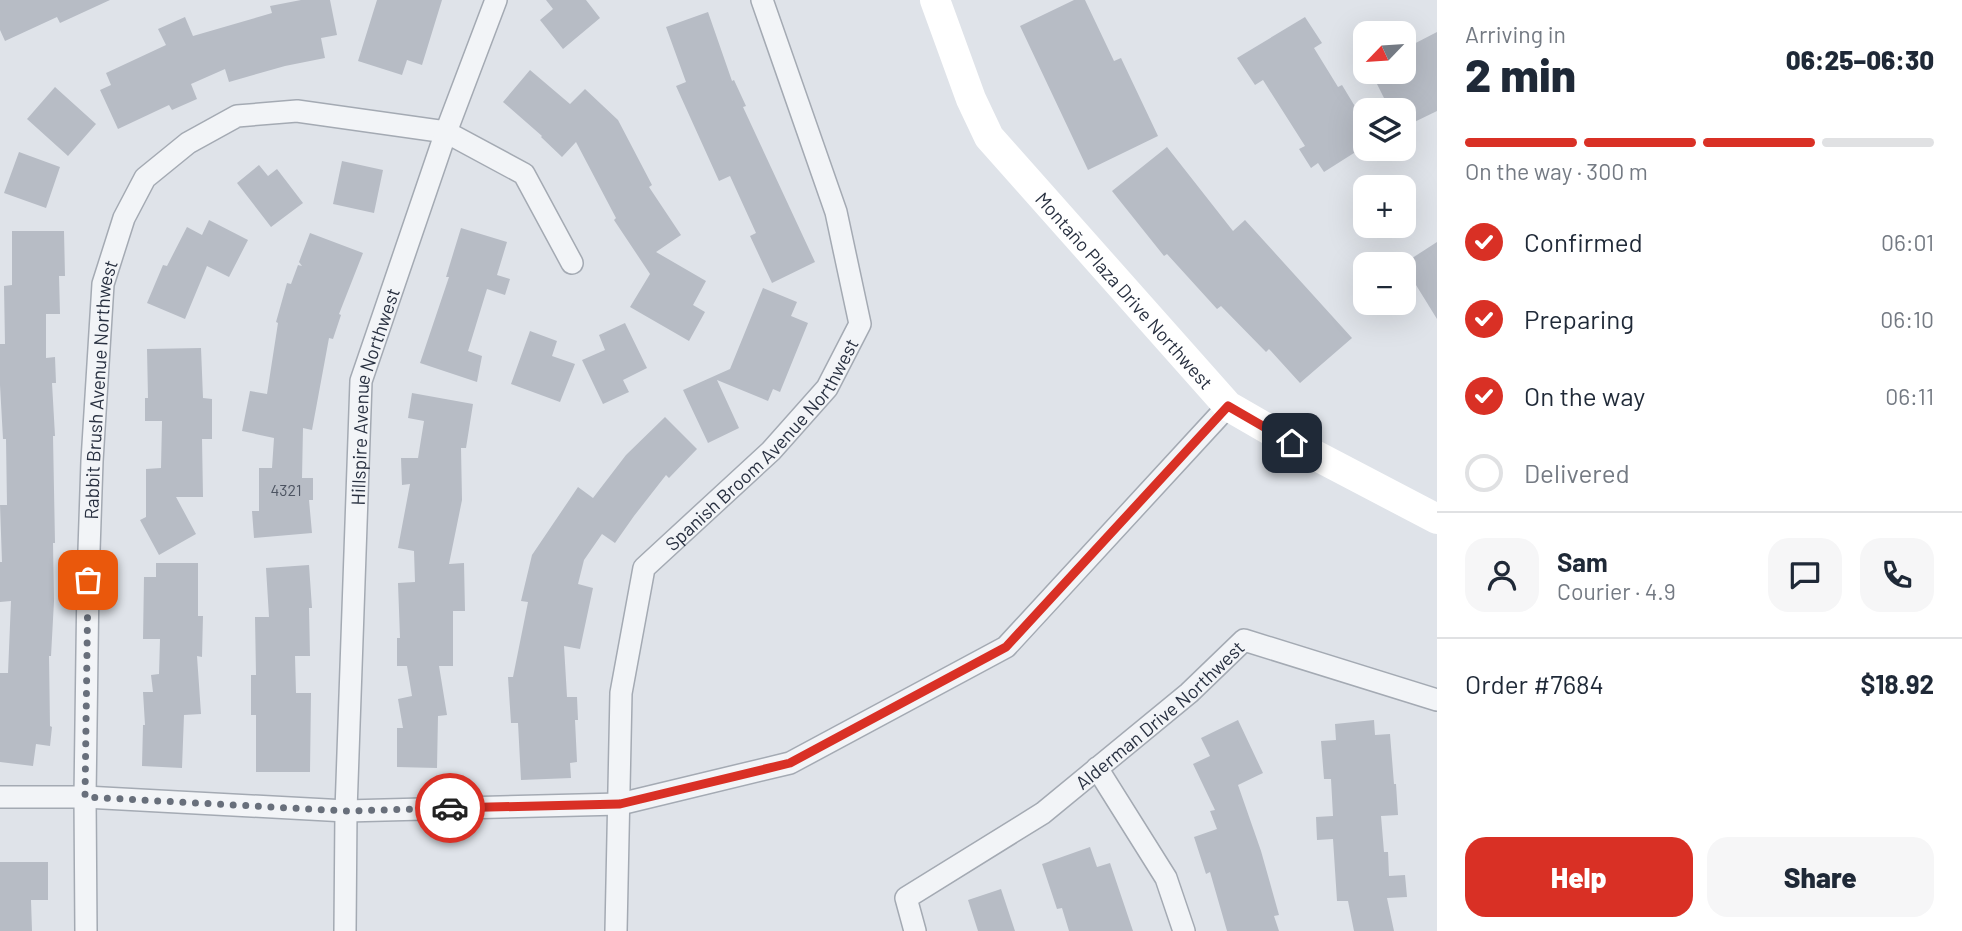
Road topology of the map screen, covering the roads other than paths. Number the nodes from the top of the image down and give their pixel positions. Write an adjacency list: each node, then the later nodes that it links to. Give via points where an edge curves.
1 (496, 0): 4 (street, Hillspire Avenue Northwest)
2 (762, 0): 12 (street, Spanish Broom Avenue Northwest, via 836,212 860,324 827,388 771,452 644,568 621,693)
3 (935, 0): 6 (street, Montaño Plaza Drive Northwest, via 989,137)
4 (446, 132): 5 (street, via 524,174); 11 (street, Rabbit Brush Avenue Northwest, via 297,111 237,116 188,143 145,178 124,218 103,284 92,461); 13 (street, Hillspire Avenue Northwest, via 361,382)
5 (572, 263)
6 (1228, 406): 7 (street, Montaño Plaza Drive Northwest); 12 (street, via 1006,647 790,763)
7 (1437, 519)
8 (1437, 700): 9 (street, Alderman Drive Northwest, via 1244,640 1189,693)
9 (1097, 768): 17 (street, Alderman Drive Northwest, via 1043,813 906,898); 18 (street, via 1166,878)
10 (0, 797): 11 (street)
11 (85, 797): 13 (street); 14 (street, Rabbit Brush Avenue Northwest)
12 (620, 804): 13 (street); 16 (street, Spanish Broom Avenue Northwest)
13 (346, 811): 15 (street, Hillspire Avenue Northwest)
14 (86, 931)
15 (345, 931)
16 (616, 931)
17 (915, 931)
18 (1184, 931)

